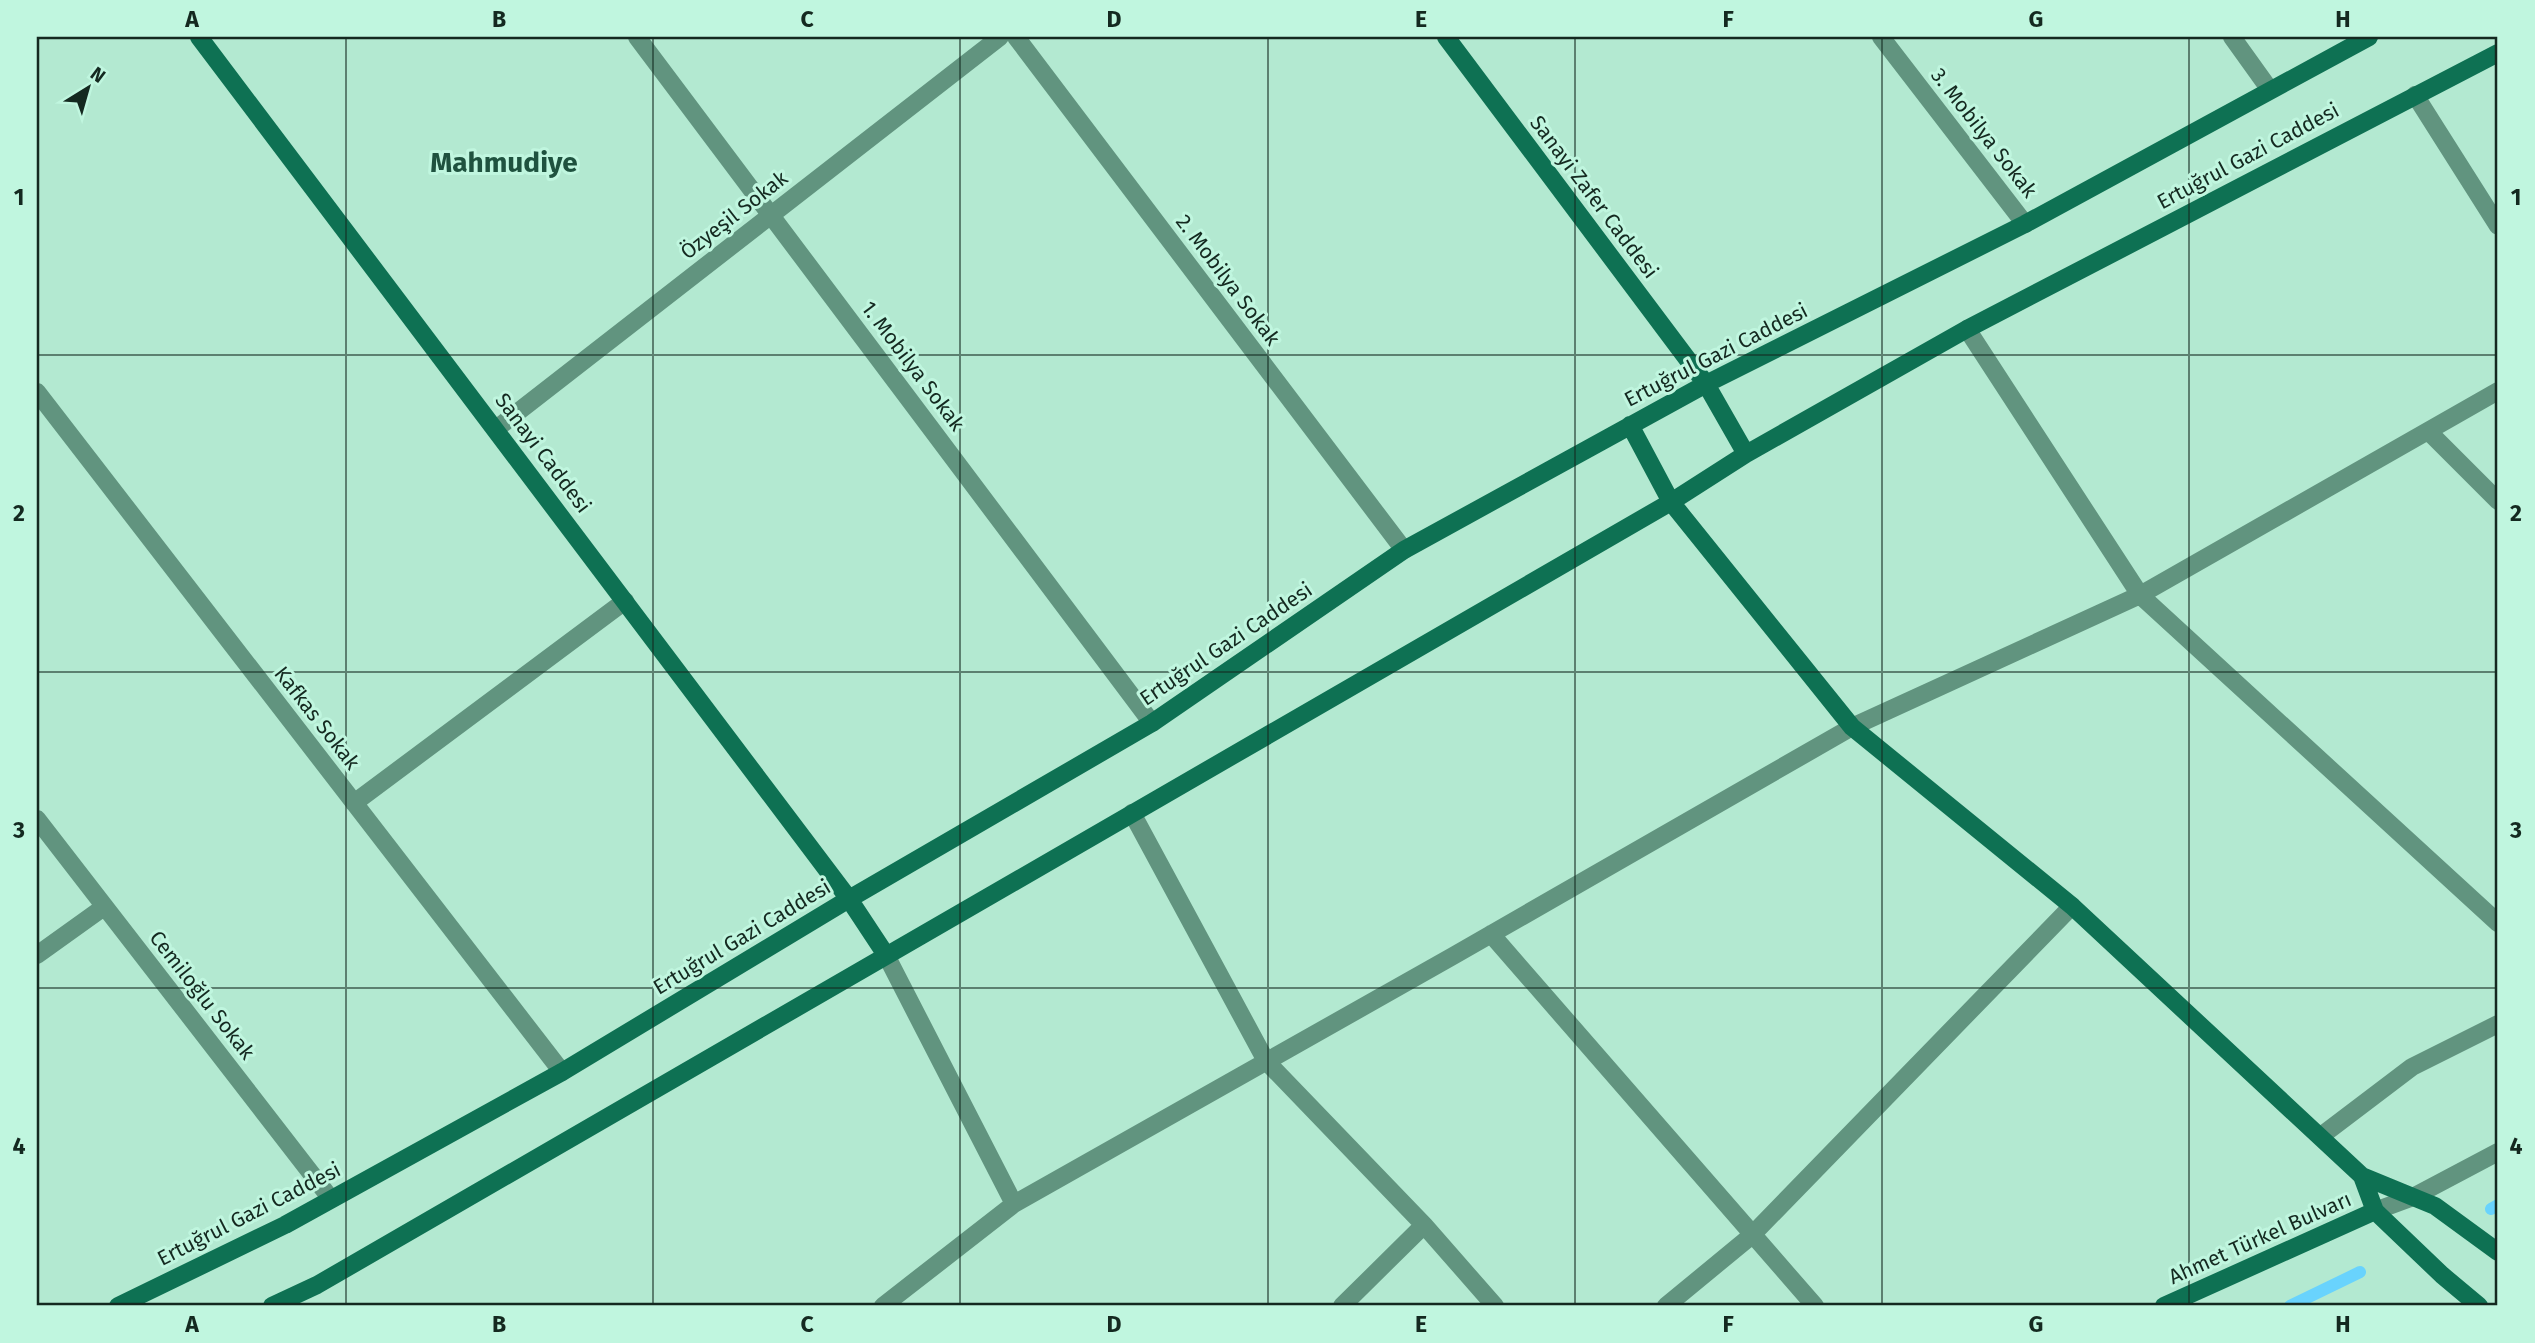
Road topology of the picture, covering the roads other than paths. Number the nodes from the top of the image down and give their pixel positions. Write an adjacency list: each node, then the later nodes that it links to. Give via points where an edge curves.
1 (199, 37): 20 (main road, Sanayi Caddesi)
2 (637, 37): 12 (street, 1. Mobilya Sokak)
3 (1000, 37): 12 (street, Özyeşil Sokak)
4 (1016, 37): 25 (street, 2. Mobilya Sokak)
5 (1446, 37): 16 (main road, Sanayi Zafer Caddesi)
6 (1881, 37): 13 (street, 3. Mobilya Sokak)
7 (2232, 37): 10 (street)
8 (2369, 37): 10 (main road, Ertuğrul Gazi Caddesi)
9 (2498, 53): 11 (main road, Ertuğrul Gazi Caddesi)
10 (2270, 90): 13 (main road, Ertuğrul Gazi Caddesi)
11 (2415, 95): 14 (street); 15 (main road, Ertuğrul Gazi Caddesi)
12 (771, 215): 20 (street, Özyeşil Sokak); 28 (street, 1. Mobilya Sokak)
13 (2025, 224): 16 (main road, Ertuğrul Gazi Caddesi)
14 (2498, 226)
15 (1967, 329): 22 (main road, Ertuğrul Gazi Caddesi); 26 (street)
16 (1706, 384): 19 (main road, Ertuğrul Gazi Caddesi); 22 (main road, Sanayi Zafer Caddesi)
17 (2498, 391): 21 (street)
18 (37, 392): 30 (street, Kafkas Sokak)
19 (1630, 425): 24 (main road); 25 (main road, Ertuğrul Gazi Caddesi)
20 (496, 429): 27 (main road, Sanayi Caddesi)
21 (2428, 431): 23 (street); 26 (street)
22 (1746, 454): 24 (main road, Ertuğrul Gazi Caddesi)
23 (2498, 501)
24 (1671, 502): 29 (main road); 31 (main road, Ertuğrul Gazi Caddesi)
25 (1404, 550): 28 (main road, Ertuğrul Gazi Caddesi)
26 (2140, 595): 29 (street); 36 (street)
27 (625, 601): 30 (street); 33 (main road, Sanayi Caddesi)
28 (1152, 723): 33 (main road, Ertuğrul Gazi Caddesi)
29 (1852, 727): 34 (main road); 37 (street)
30 (354, 803): 42 (street, Kafkas Sokak)
31 (1132, 813): 39 (main road, Ertuğrul Gazi Caddesi); 41 (street)
32 (37, 819): 35 (street, Cemiloğlu Sokak)
33 (849, 899): 39 (main road, Sanayi Caddesi); 42 (main road, Ertuğrul Gazi Caddesi)
34 (2072, 906): 43 (main road); 51 (street)
35 (104, 907): 38 (street); 47 (street, Cemiloğlu Sokak)
36 (2498, 923)
37 (1491, 934): 41 (street); 51 (street)
38 (37, 955)
39 (886, 955): 48 (street); 54 (main road, Ertuğrul Gazi Caddesi)
40 (2498, 1024): 43 (street, via 2412,1067)
41 (1266, 1061): 48 (street); 50 (street)
42 (562, 1072): 47 (main road, Ertuğrul Gazi Caddesi)
43 (2321, 1136): 45 (main road)
44 (2498, 1152): 46 (street)
45 (2362, 1176): 46 (main road); 49 (main road)
46 (2413, 1197): 49 (street); 52 (main road, via 2435,1206)
47 (331, 1199): 53 (main road, Ertuğrul Gazi Caddesi)
48 (1014, 1204): 55 (street)
49 (2375, 1211): 60 (main road, Ahmet Türkel Bulvarı); 61 (main road)
50 (1424, 1225): 56 (street); 57 (street)
51 (1751, 1236): 58 (street); 59 (street)
52 (2498, 1252)
53 (118, 1306)
54 (272, 1306)
55 (883, 1306)
56 (1342, 1306)
57 (1495, 1306)
58 (1666, 1306)
59 (1815, 1306)
60 (2164, 1306)
61 (2479, 1306)

